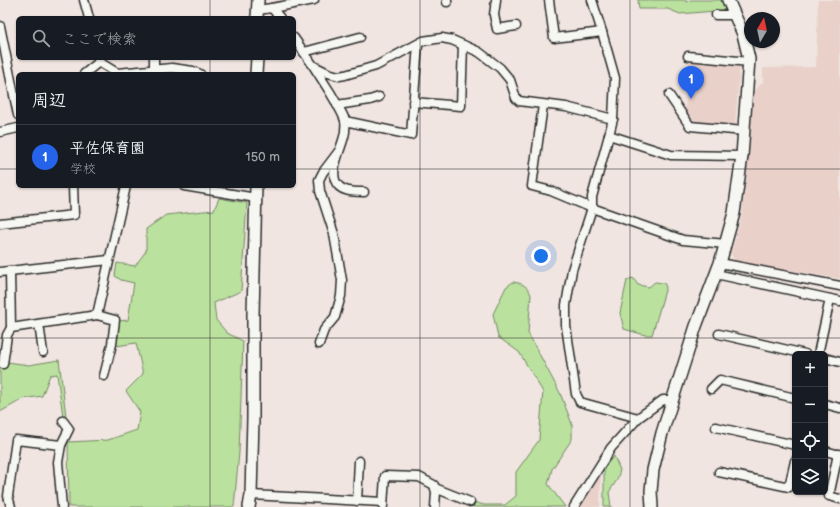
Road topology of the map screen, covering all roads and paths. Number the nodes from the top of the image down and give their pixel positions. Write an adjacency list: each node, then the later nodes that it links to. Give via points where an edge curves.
1 (84, 0): 11 (street)
2 (314, 0): 7 (street)
3 (496, 0): 14 (street, via 494,15 497,29)
4 (549, 0): 15 (street, via 554,38)
5 (592, 0): 15 (street)
6 (728, 0): 10 (street)
7 (272, 8): 8 (street); 12 (street)
8 (257, 9)
9 (716, 15): 10 (street)
10 (735, 15): 25 (street, via 743,34)
11 (88, 16)
12 (278, 16)
13 (0, 26): 36 (street)
14 (516, 26)
15 (602, 32): 39 (street, via 615,78)
16 (360, 37): 20 (street)
17 (296, 41): 20 (street)
18 (418, 44): 19 (street, via 442,38); 26 (street, via 376,66 345,75 328,73); 35 (street)
19 (463, 45): 35 (street, via 462,106); 38 (street, via 479,52 500,68 510,80 519,101)
20 (304, 52): 26 (street)
21 (688, 56): 25 (street)
22 (99, 60): 28 (street); 29 (street)
23 (154, 60): 27 (street)
24 (257, 60): 32 (street)
25 (748, 62): 42 (street)
26 (314, 66): 37 (street)
27 (154, 70): 30 (street); 31 (street, via 172,68)
28 (86, 72)
29 (116, 72)
30 (141, 72)
31 (190, 72)
32 (256, 72)
33 (669, 96): 42 (street, via 690,126)
34 (379, 98): 37 (street)
35 (413, 102): 40 (street, via 411,135)
36 (16, 105)
37 (337, 105): 40 (street)
38 (543, 105): 39 (street, via 566,107); 53 (street, via 532,186)
39 (613, 119): 44 (street)
40 (345, 121): 45 (street)
41 (16, 128): 43 (street)
42 (744, 131): 46 (street)
43 (0, 132)
44 (609, 135): 46 (street, via 671,155); 53 (street, via 592,197)
45 (339, 151): 51 (street, via 334,172 338,186 352,192); 68 (street, via 319,180 334,234 342,280 342,296)
46 (742, 156): 55 (street, via 734,213)
47 (73, 188): 54 (street, via 74,215)
48 (126, 188): 56 (street)
49 (199, 188): 52 (street)
50 (256, 188): 52 (street)
51 (364, 192)
52 (256, 198): 92 (street)
53 (592, 208): 55 (street, via 683,240); 81 (street, via 572,270 566,305 566,326 576,394 580,402)
54 (0, 223)
55 (726, 244): 57 (street)
56 (109, 260): 58 (street); 64 (street)
57 (720, 263): 60 (street); 61 (street)
58 (10, 271): 59 (street); 66 (street)
59 (0, 272)
60 (716, 274): 62 (street); 78 (street)
61 (840, 286)
62 (830, 298): 63 (street); 70 (street)
63 (840, 301)
64 (97, 315): 65 (street); 75 (street, via 115,320)
65 (39, 324): 66 (street); 71 (street)
66 (11, 328): 74 (street, via 7,335)
67 (719, 334): 69 (street)
68 (319, 344)
69 (792, 351)
70 (819, 351)
71 (43, 352)
72 (828, 359): 73 (street)
73 (840, 362)
74 (3, 364)
75 (104, 376)
76 (711, 389): 77 (street, via 720,380)
77 (792, 397)
78 (672, 400): 81 (street, via 663,400); 102 (street, via 652,470)
79 (828, 405): 80 (street)
80 (840, 408)
81 (638, 418): 101 (street, via 610,448)
82 (63, 421): 85 (street, via 69,429)
83 (716, 427): 84 (street)
84 (792, 444)
85 (61, 445): 97 (street, via 16,440 8,496); 98 (street, via 58,462)
86 (828, 452): 87 (street)
87 (839, 454): 93 (street, via 829,496)
88 (359, 461): 94 (street)
89 (719, 472): 90 (street, via 790,487)
90 (792, 477)
91 (435, 488): 95 (street); 96 (street, via 419,477 385,476); 100 (street)
92 (251, 495): 94 (street); 99 (street)
93 (840, 499)
94 (357, 501): 96 (street)
95 (470, 502)
96 (383, 505)
97 (11, 507)
98 (62, 507)
99 (249, 507)
100 (435, 507)
101 (574, 507)
102 (652, 507)

